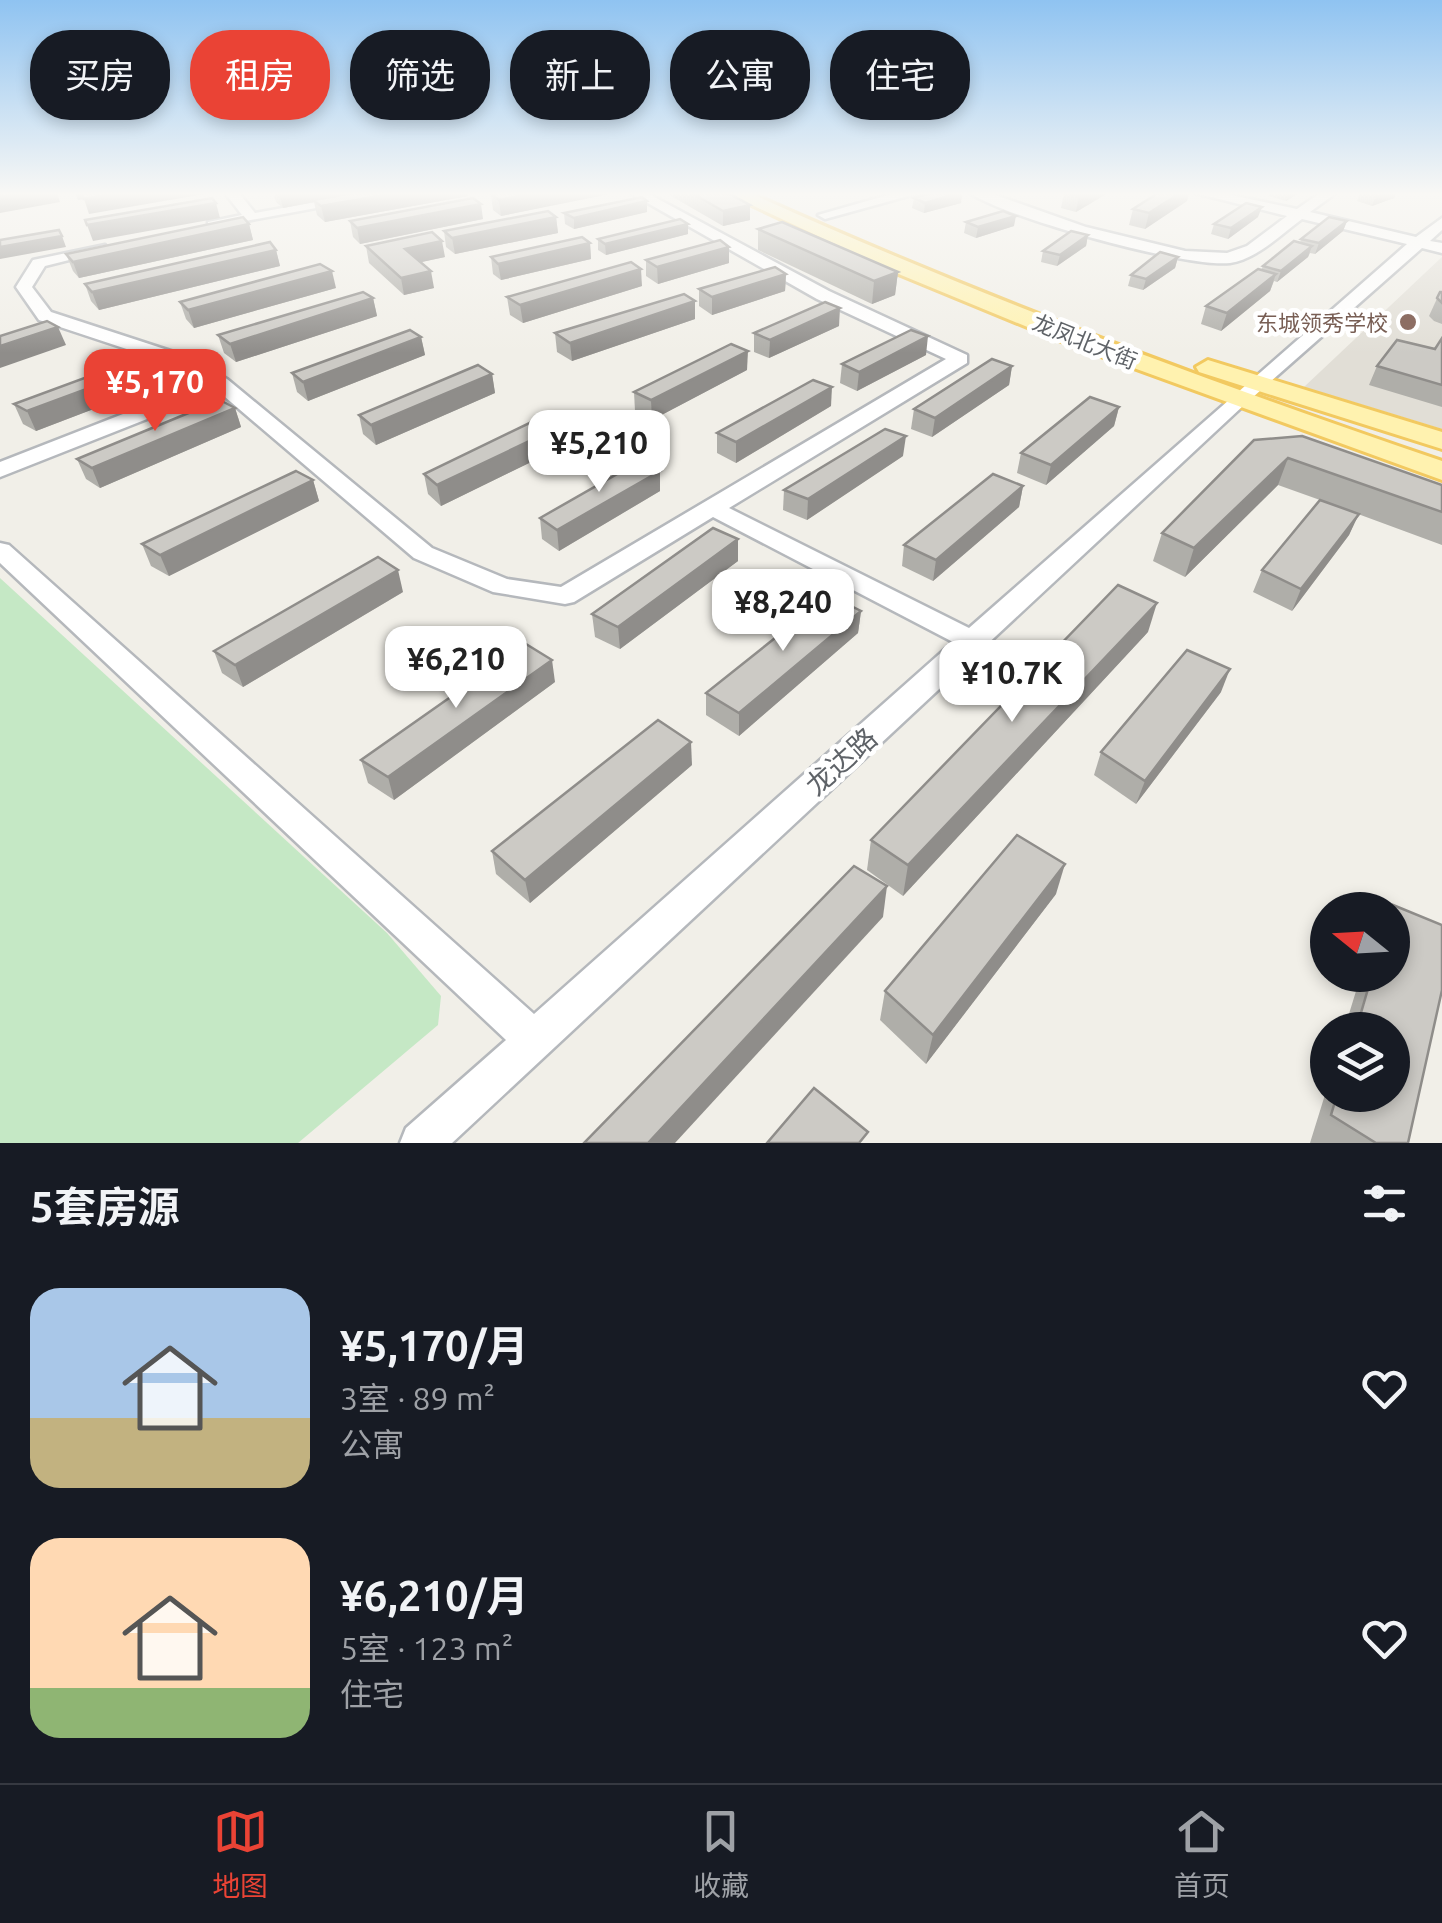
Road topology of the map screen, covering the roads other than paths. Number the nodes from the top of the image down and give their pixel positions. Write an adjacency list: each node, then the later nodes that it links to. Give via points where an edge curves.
1 (110, 246): 8 (street, via 39,263 24,287 45,316 188,364)
2 (734, 246): 13 (street, via 960,359)
3 (854, 246): 9 (main road, 龙凤北大街)
4 (900, 246): 9 (main road, 龙凤北大街)
5 (1156, 246): 6 (street, via 1228,258)
6 (1256, 246)
7 (1428, 246): 9 (street, 龙达路)
8 (220, 383): 11 (street); 13 (street, via 423,553 502,586 565,596)
9 (1247, 392): 10 (main road, 龙凤北大街); 12 (main road, 龙凤北大街); 15 (street, 龙达路)
10 (1442, 441)
11 (0, 470)
12 (1442, 470)
13 (712, 508): 15 (street)
14 (0, 550): 16 (street)
15 (973, 641): 16 (street, 龙达路)
16 (534, 1040): 17 (street, 龙达路)
17 (421, 1143)

